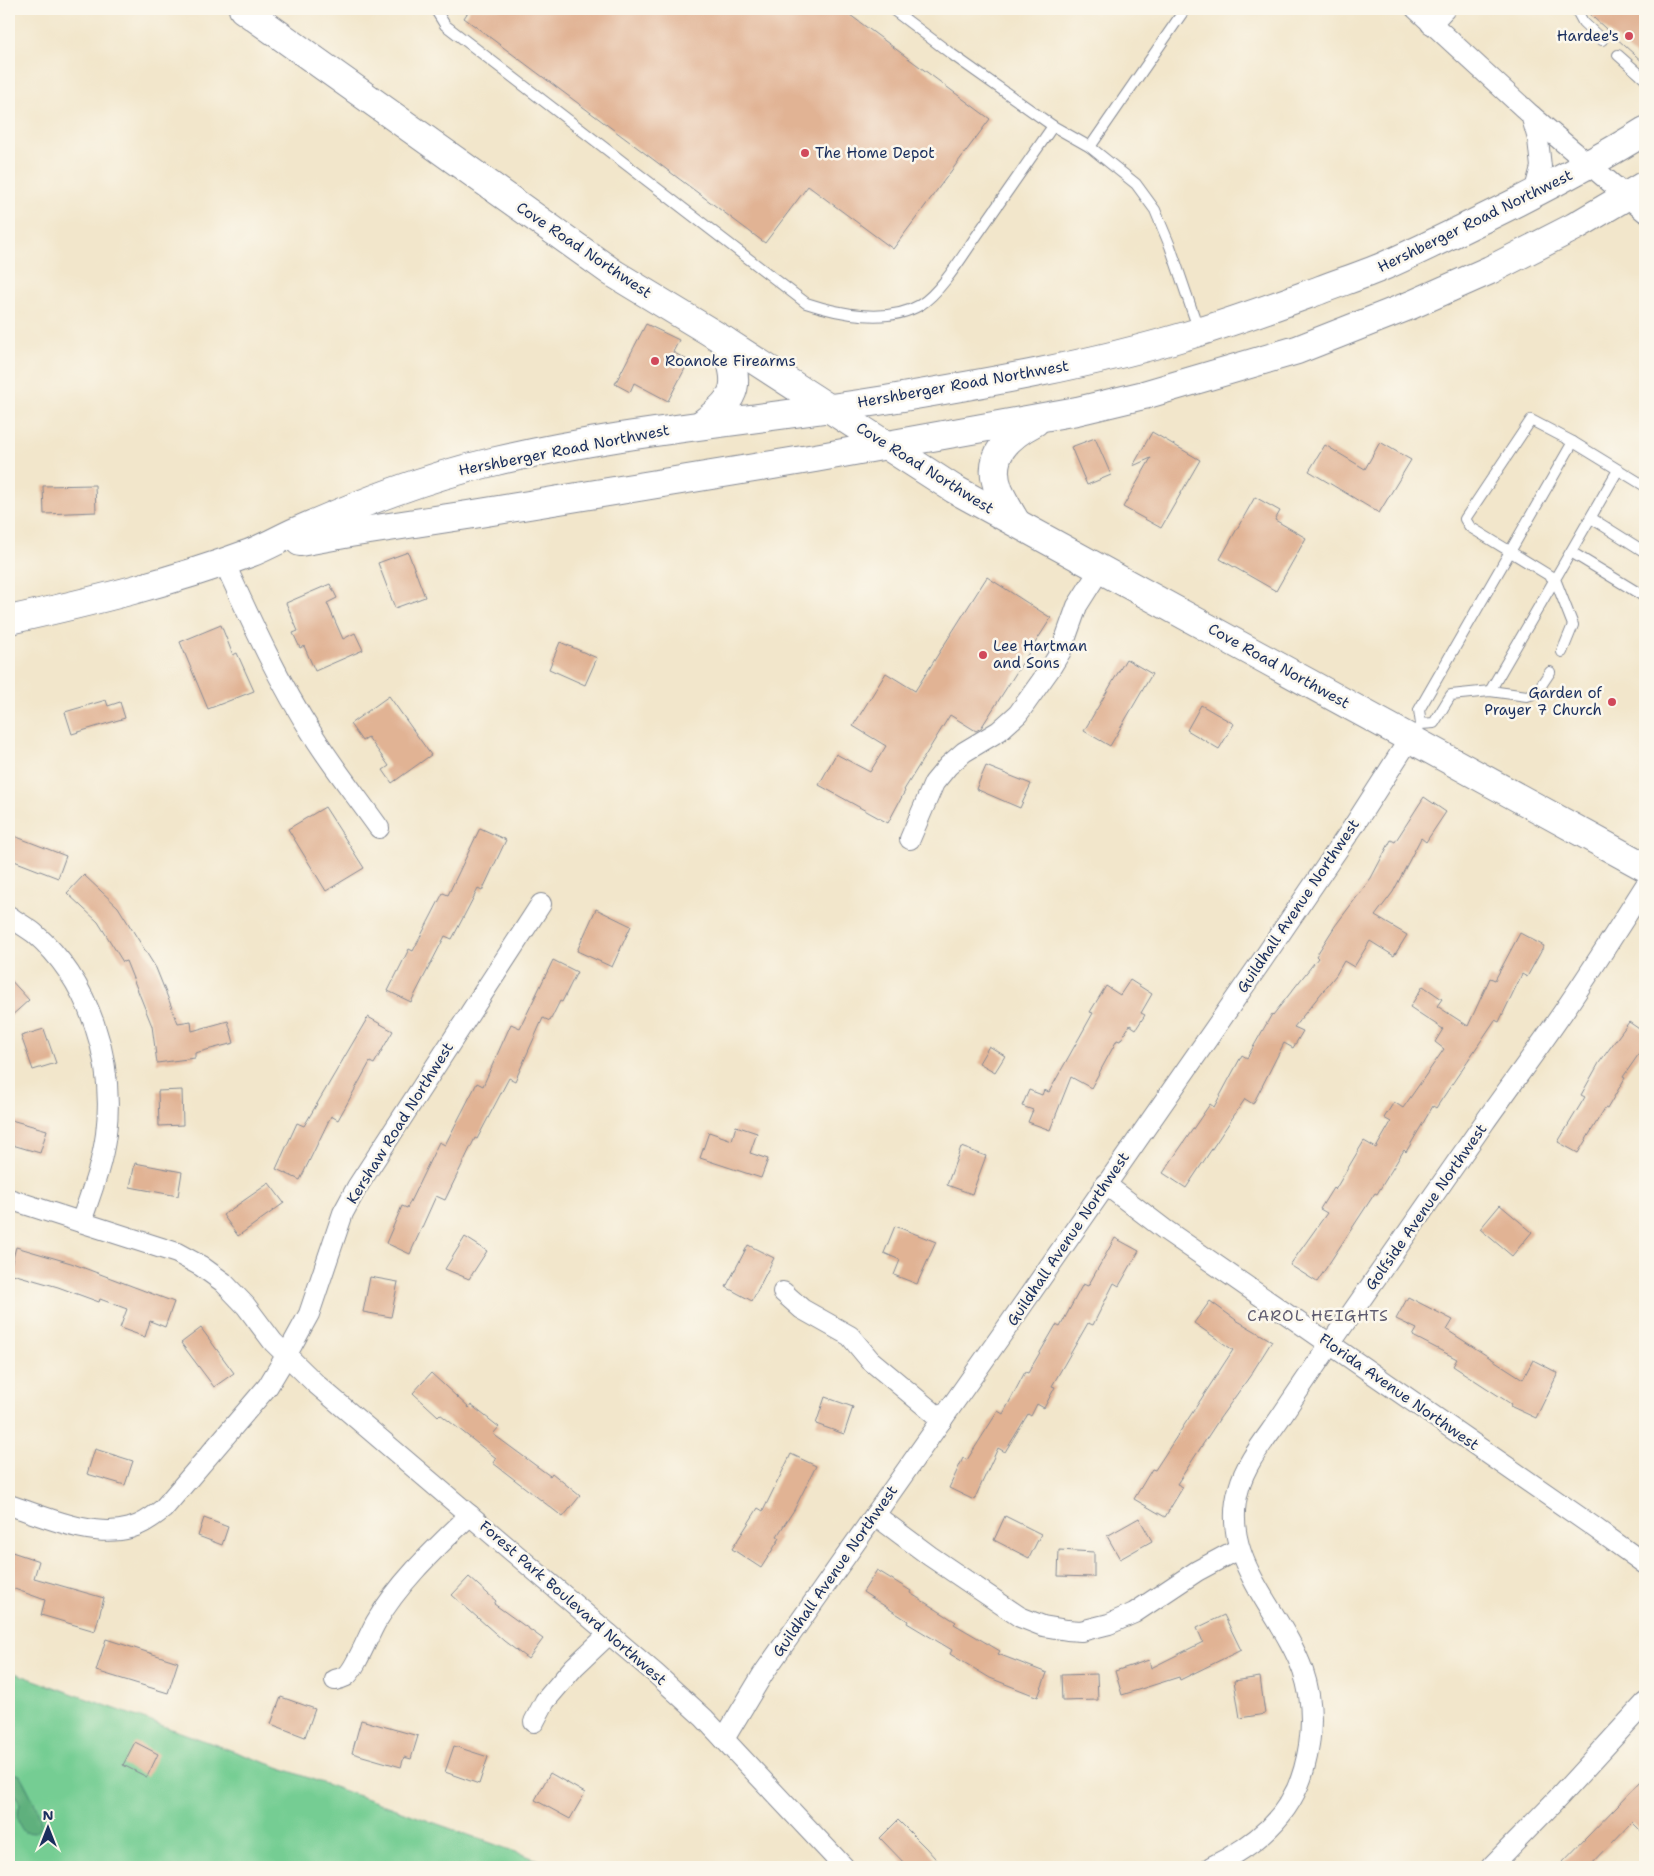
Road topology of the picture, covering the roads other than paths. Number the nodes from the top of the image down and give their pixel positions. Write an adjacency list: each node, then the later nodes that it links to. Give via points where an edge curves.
1 (243, 9): 20 (main road, Cove Road Northwest, via 613,273)
2 (437, 9): 13 (lane, via 445,26 806,303 830,311 864,315 899,314 921,304 946,280)
3 (892, 9): 13 (lane)
4 (1185, 9): 15 (lane)
5 (1416, 9): 8 (street)
6 (1445, 9): 8 (street)
7 (1576, 9): 9 (lane, via 1583,22)
8 (1431, 24): 12 (street)
9 (1602, 40)
10 (1618, 55): 11 (lane)
11 (1645, 80)
12 (1531, 115): 16 (street); 17 (street, via 1541,167)
13 (1053, 126): 15 (lane)
14 (1645, 131): 16 (main road, Hershberger Road Northwest)
15 (1090, 147): 19 (lane, via 1136,184 1155,210)
16 (1589, 164): 17 (main road, Hershberger Road Northwest); 18 (street)
17 (1534, 193): 19 (main road, Hershberger Road Northwest, via 1379,268)
18 (1639, 198): 22 (main road, Hershberger Road Northwest, via 1411,306 1297,350 1144,394)
19 (1199, 332): 21 (main road, Hershberger Road Northwest, via 991,381)
20 (725, 341): 21 (main road, Cove Road Northwest); 23 (main road, via 734,369 735,386 727,402)
21 (828, 407): 23 (main road, Hershberger Road Northwest); 25 (main road, Cove Road Northwest)
22 (1048, 416): 25 (main road, Hershberger Road Northwest); 29 (main road, via 1018,431 999,452 996,476 999,490)
23 (702, 424): 31 (main road, Hershberger Road Northwest, via 497,460 438,475 311,525)
24 (1573, 442): 26 (lane); 30 (lane); 30 (lane, via 1531,420 1465,518 1470,528)
25 (886, 445): 29 (main road, Cove Road Northwest, via 954,489); 31 (main road, Hershberger Road Northwest, via 350,533)
26 (1618, 470): 27 (lane); 28 (lane)
27 (1645, 486)
28 (1591, 518): 32 (lane); 33 (lane)
29 (1016, 522): 35 (main road, Cove Road Northwest)
30 (1509, 551): 36 (lane); 42 (lane, via 1419,710)
31 (255, 552): 34 (main road, Hershberger Road Northwest)
32 (1571, 552): 36 (lane); 37 (lane)
33 (1645, 552)
34 (224, 562): 38 (main road, Hershberger Road Northwest, via 130,591); 43 (street, via 290,698 313,736)
35 (1101, 568): 42 (main road, Cove Road Northwest); 44 (street, via 1077,606 1050,669 1018,714 948,766 934,784)
36 (1555, 579): 39 (lane, via 1573,625); 41 (lane)
37 (1645, 598)
38 (9, 620)
39 (1562, 652)
40 (1550, 672): 41 (lane, via 1536,693 1527,696)
41 (1490, 691): 42 (lane, via 1450,695 1434,723)
42 (1416, 731): 45 (main road, Cove Road Northwest); 49 (street, Guildhall Avenue Northwest, via 1348,835)
43 (380, 828)
44 (910, 839)
45 (1645, 867)
46 (1645, 886): 53 (street, Golfside Avenue Northwest, via 1572,999)
47 (541, 904): 54 (street, Kershaw Road Northwest, via 357,1188 343,1213 309,1314)
48 (9, 916): 51 (street, via 47,946 67,972 84,999 106,1067 106,1134 100,1168)
49 (1105, 1184): 53 (street, Florida Avenue Northwest); 55 (street, Guildhall Avenue Northwest)
50 (9, 1199): 51 (street, Forest Park Boulevard Northwest)
51 (81, 1222): 54 (street, Forest Park Boulevard Northwest, via 176,1253 201,1266 223,1282 246,1306)
52 (783, 1292): 55 (street, via 802,1309 850,1336 870,1360)
53 (1330, 1344): 59 (street, Golfside Avenue Northwest, via 1250,1462 1239,1485 1234,1504); 60 (street, Florida Avenue Northwest)
54 (286, 1356): 56 (street, Kershaw Road Northwest, via 268,1386 163,1509 148,1521 110,1532 91,1531); 57 (street, Forest Park Boulevard Northwest)
55 (942, 1420): 58 (street, Guildhall Avenue Northwest)
56 (9, 1505)
57 (470, 1514): 61 (street, Forest Park Boulevard Northwest); 62 (street, via 383,1609 352,1670)
58 (875, 1515): 59 (street, via 1020,1617 1043,1626 1067,1630 1109,1624 1134,1613); 65 (street, Guildhall Avenue Northwest, via 763,1674)
59 (1238, 1548): 67 (street, Golfside Avenue Northwest, via 1247,1571 1281,1626 1302,1669 1312,1722 1310,1748 1291,1801 1277,1821 1236,1855)
60 (1645, 1564)
61 (609, 1634): 64 (street, via 574,1667 545,1701); 65 (street, Forest Park Boulevard Northwest)
62 (335, 1680)
63 (1645, 1703): 68 (street)
64 (534, 1722)
65 (724, 1739): 66 (street, Forest Park Boulevard Northwest)
66 (844, 1867)
67 (1211, 1867)
68 (1491, 1867)

